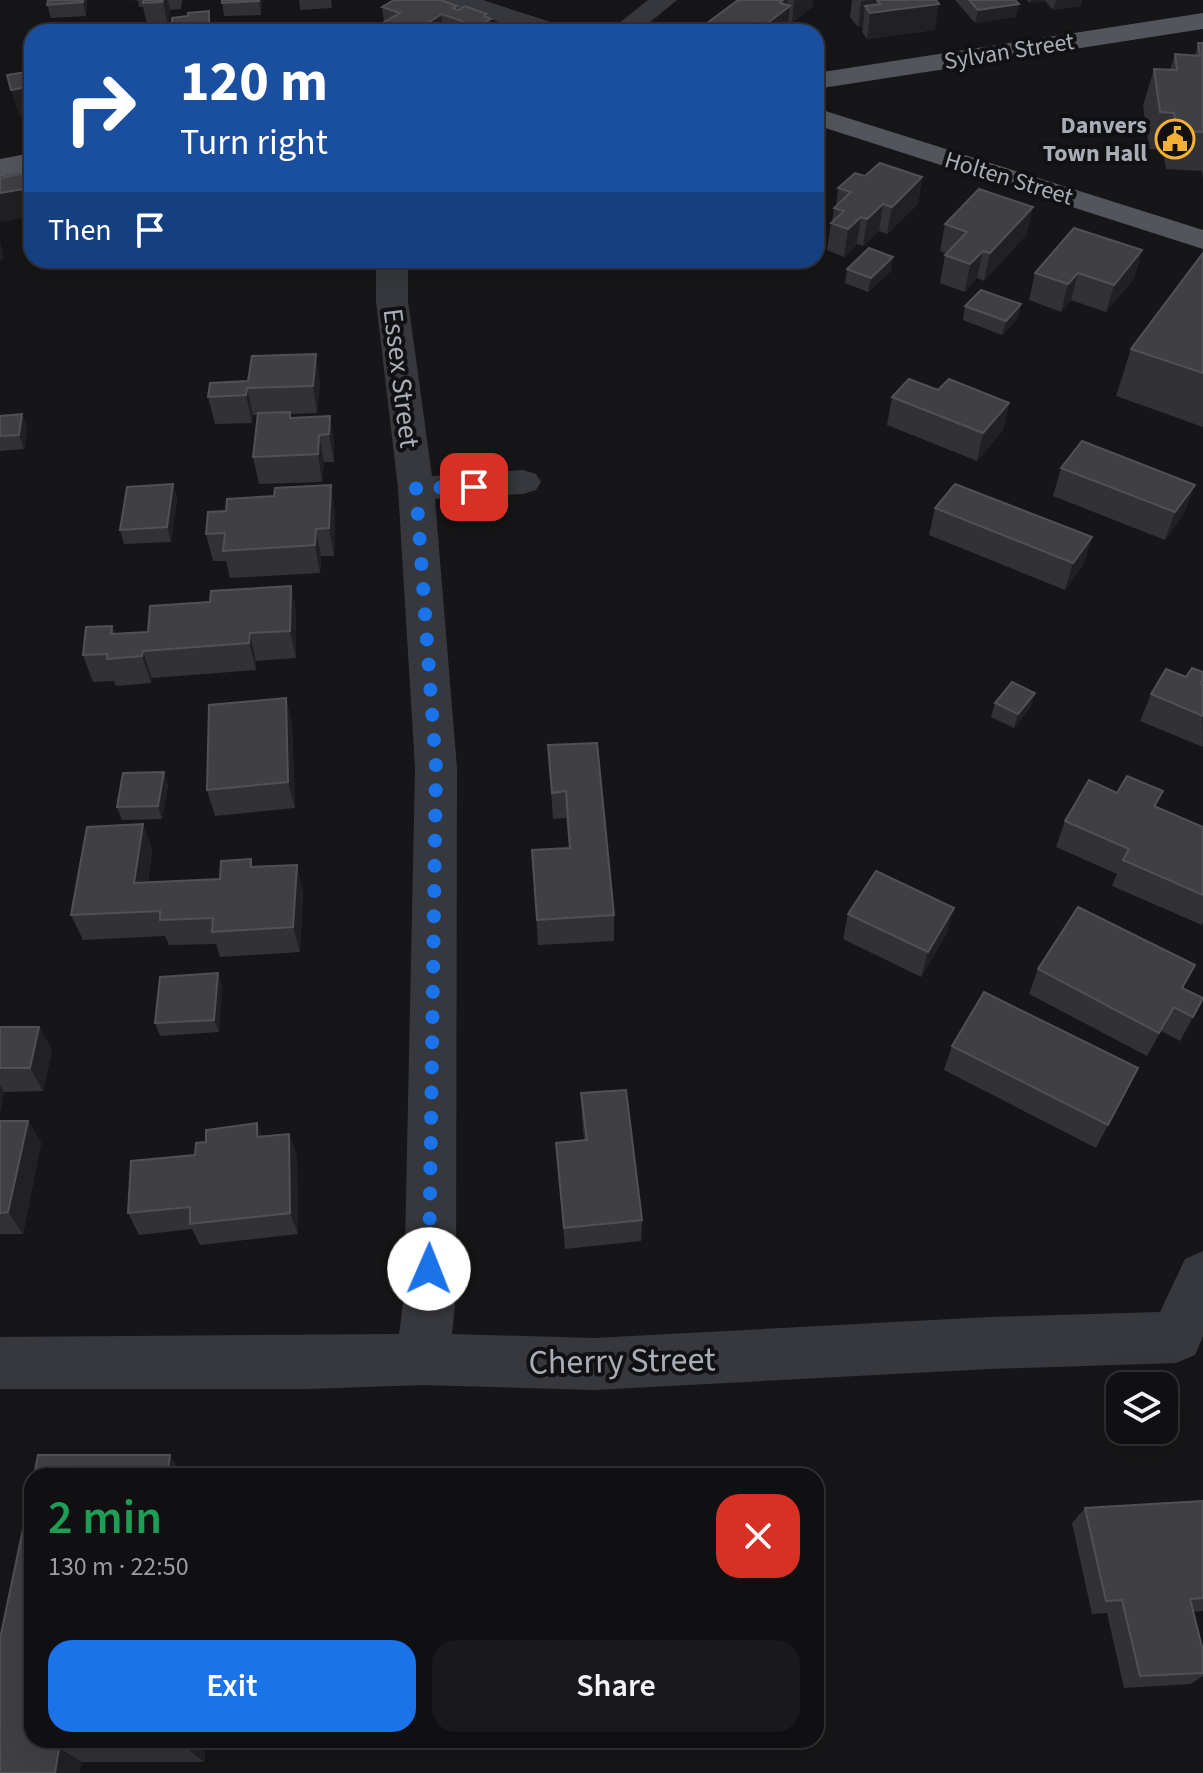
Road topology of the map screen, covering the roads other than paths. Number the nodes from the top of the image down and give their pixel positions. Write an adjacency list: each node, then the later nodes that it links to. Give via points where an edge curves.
1 (458, 0): 4 (street)
2 (664, 0): 5 (street)
3 (1203, 21): 7 (main road, Sylvan Street)
4 (530, 24)
5 (632, 24)
6 (824, 82): 7 (main road, Sylvan Street)
7 (881, 91): 9 (main road, via 876,125)
8 (824, 119): 9 (main road, Holten Street)
9 (882, 137): 12 (main road, Holten Street)
10 (24, 164): 11 (main road)
11 (0, 168)
12 (1203, 240)
13 (392, 268): 15 (street, Essex Street)
14 (523, 482): 15 (street)
15 (416, 488): 18 (street, Essex Street, via 436,768 430,1295)
16 (1203, 1276): 17 (street, Cherry Street)
17 (1190, 1339): 18 (street, Cherry Street, via 989,1343 594,1364)
18 (423, 1359): 19 (street, Cherry Street)
19 (0, 1363)

